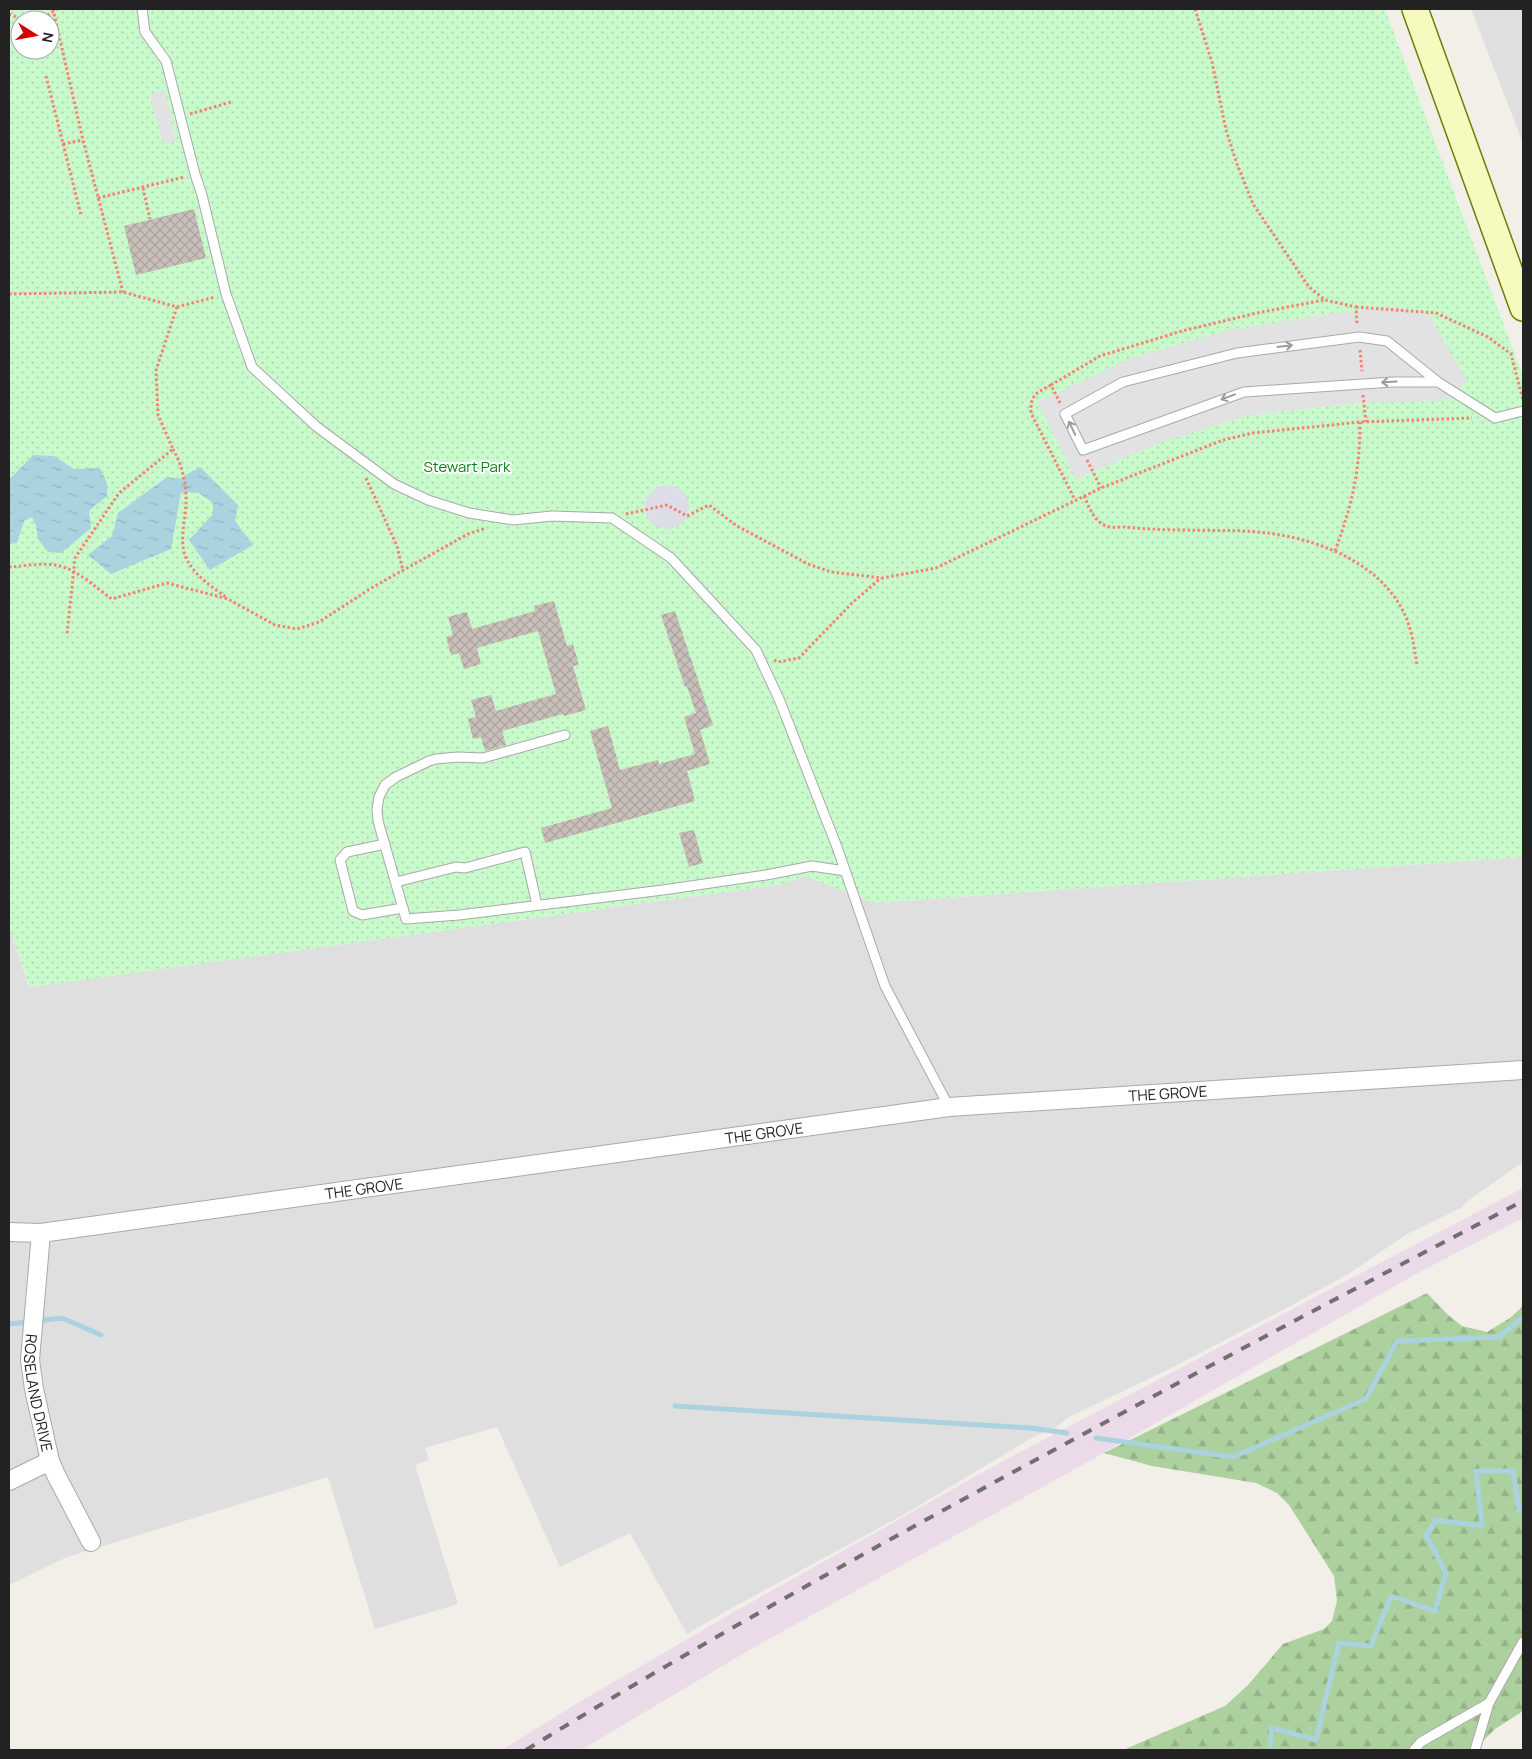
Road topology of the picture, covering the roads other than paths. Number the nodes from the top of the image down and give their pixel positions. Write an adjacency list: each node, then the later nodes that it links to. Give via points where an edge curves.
1 (142, 9): 8 (lane, via 145,32 166,61 226,294 252,367 317,427 394,484 428,500 469,513 513,520 552,516 612,518 671,558 756,650 779,699)
2 (1416, 9): 3 (main road)
3 (1523, 308)
4 (1438, 382): 4 (lane, one-way to 4, via 1244,392 1083,450 1065,414 1132,379 1237,352 1359,337 1387,341); 5 (lane, via 1495,418)
5 (1523, 412)
6 (565, 735): 7 (lane, via 484,758 436,759 396,777 385,785 377,809)
7 (385, 844): 9 (lane); 11 (lane, via 347,852 340,860 353,911 362,915)
8 (845, 871): 10 (lane, via 812,866); 13 (lane, via 885,986)
9 (396, 882): 10 (lane, via 525,852); 11 (lane)
10 (537, 905): 11 (lane, via 406,919)
11 (403, 908)
12 (1523, 1070): 13 (street, THE GROVE)
13 (949, 1107): 15 (street, THE GROVE)
14 (9, 1232): 15 (street, THE GROVE)
15 (41, 1233): 16 (street, ROSELAND DRIVE, via 30,1360)
16 (50, 1461): 17 (street); 18 (street, ROSELAND DRIVE)
17 (9, 1481)
18 (91, 1542)
19 (1523, 1642): 20 (lane)
20 (1489, 1703): 21 (lane, via 1421,1742); 22 (lane)
21 (1414, 1750)
22 (1475, 1750)

